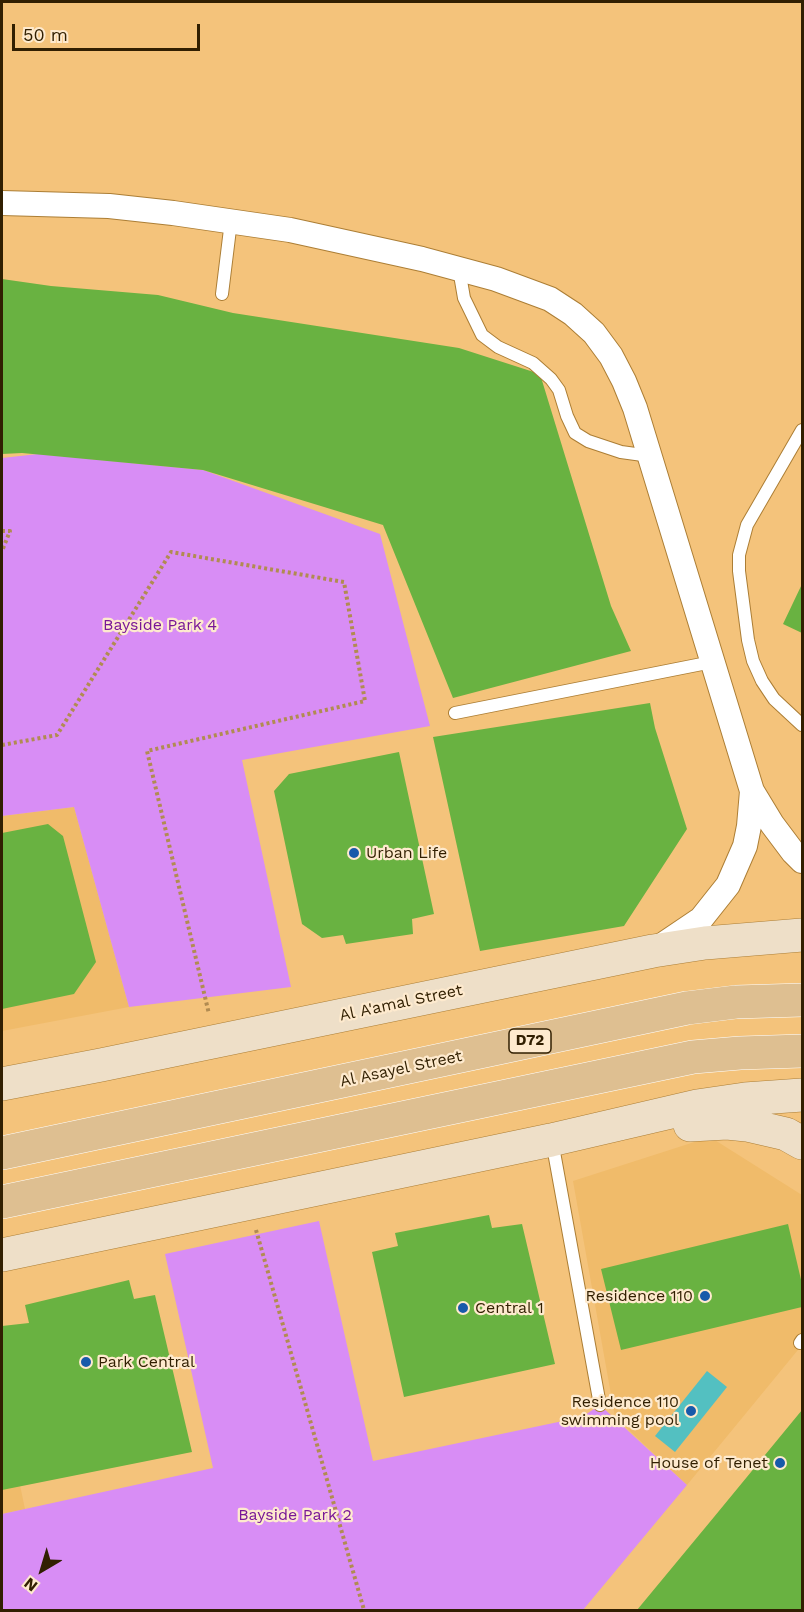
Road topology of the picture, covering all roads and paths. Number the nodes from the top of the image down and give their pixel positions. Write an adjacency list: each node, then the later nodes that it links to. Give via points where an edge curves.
1 (2, 203): 2 (street, via 109,206)
2 (231, 221): 3 (street, via 346,242); 4 (lane)
3 (459, 269): 6 (street, via 550,299 594,333 624,381); 6 (lane, via 464,298 482,336 533,363 551,378 575,433 621,452)
4 (222, 294)
5 (802, 430): 11 (lane, via 747,525 739,571 753,661 774,699)
6 (650, 456): 9 (street)
7 (2, 531): 8 (path, via 10,531)
8 (2, 551)
9 (712, 662): 10 (lane); 13 (street)
10 (455, 713)
11 (802, 725)
12 (2, 745): 17 (path, via 57,735 171,552 344,582 365,700 147,751)
13 (752, 792): 14 (street); 16 (street, via 745,846 728,885 701,919)
14 (802, 861)
15 (802, 935): 16 (street, Al A'amal Street)
16 (653, 951): 20 (street, Al A'amal Street)
17 (206, 998)
18 (802, 1000): 25 (main road, Al Asayel Street / D72, via 687,1008)
19 (802, 1051): 26 (main road, via 693,1057)
20 (2, 1084)
21 (802, 1095): 22 (street, via 706,1105)
22 (601, 1128): 23 (street); 24 (street, via 747,1125 786,1134)
23 (551, 1140): 28 (street); 29 (lane)
24 (802, 1143)
25 (2, 1153)
26 (2, 1202)
27 (257, 1234): 30 (path)
28 (2, 1255)
29 (600, 1404)
30 (364, 1611)

